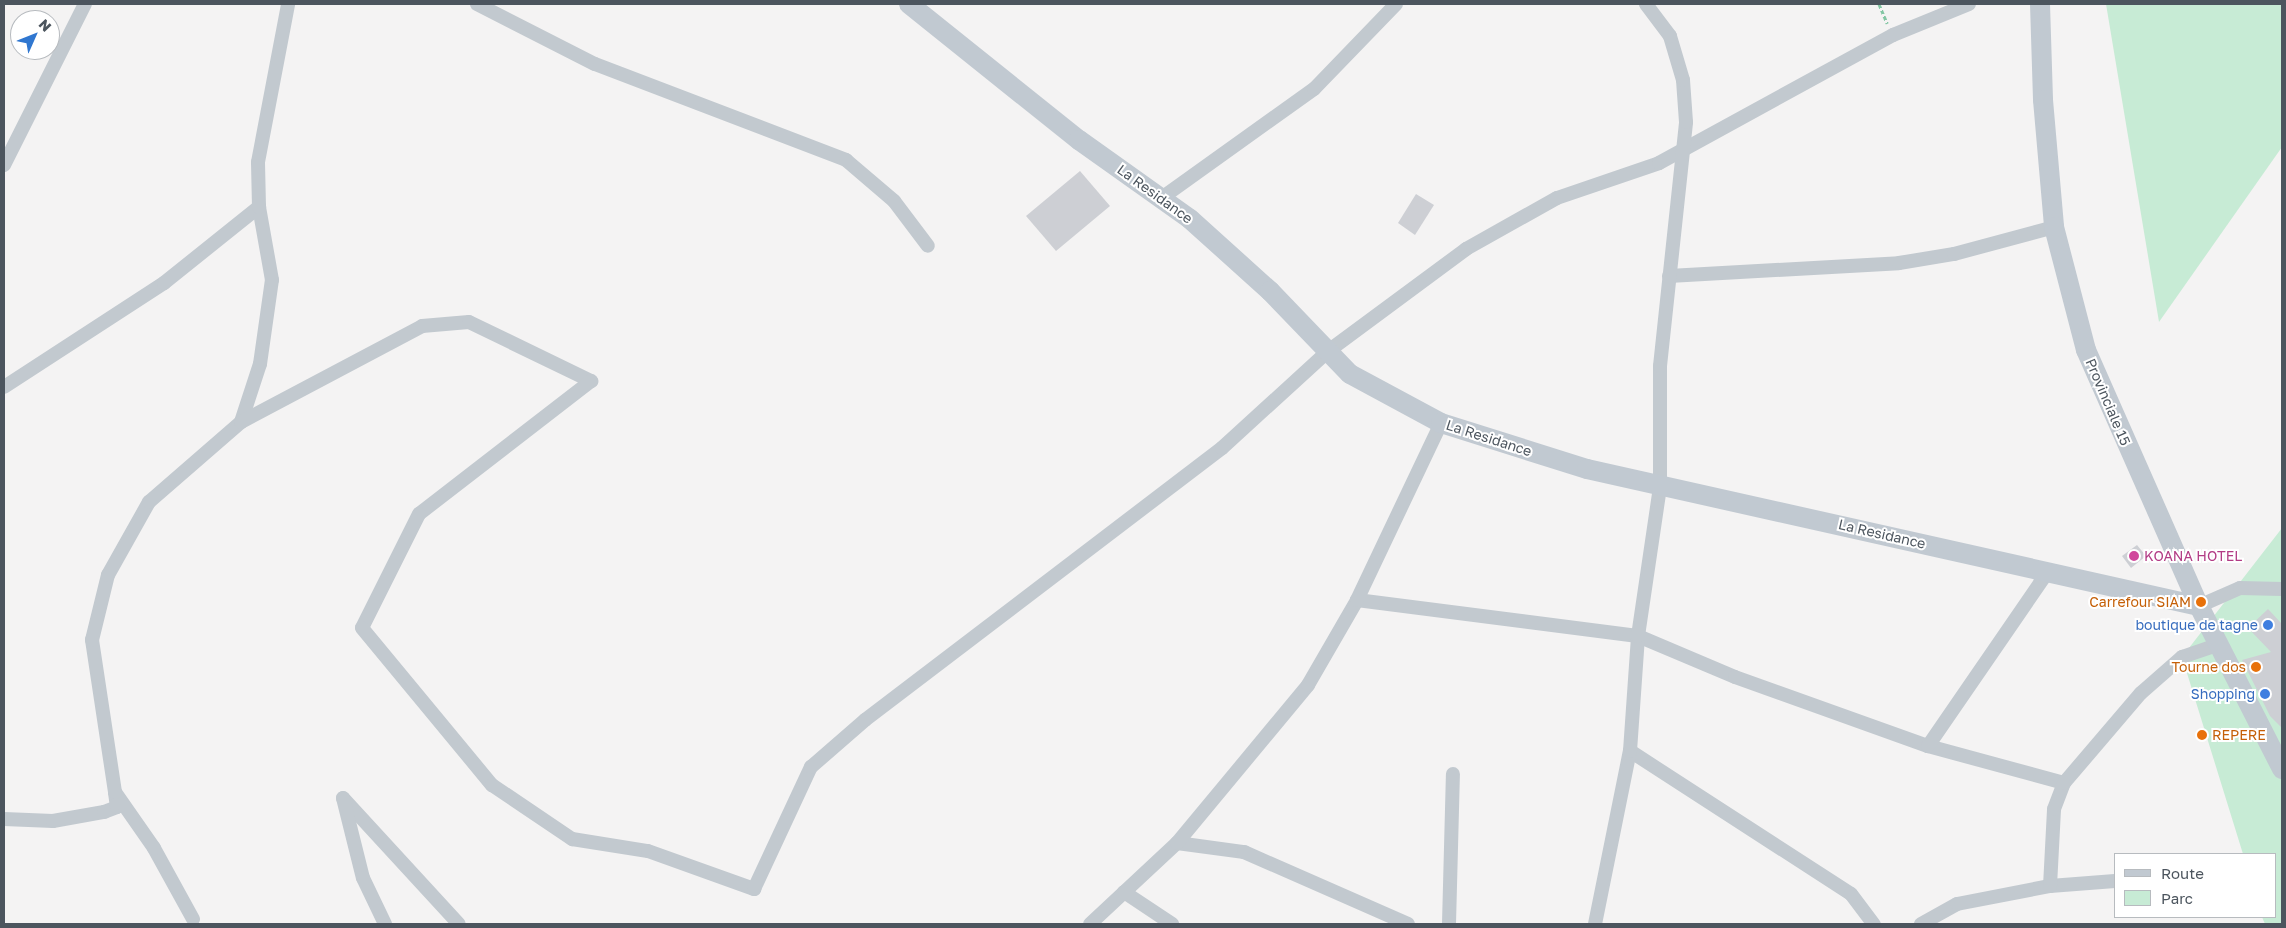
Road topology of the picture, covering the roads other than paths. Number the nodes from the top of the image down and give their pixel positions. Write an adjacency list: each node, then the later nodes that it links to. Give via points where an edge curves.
1 (85, 4): 10 (street)
2 (288, 4): 12 (street, via 262,126)
3 (477, 4): 14 (street, via 595,64 846,160 894,201)
4 (909, 4): 11 (street, La Residance, via 1080,140)
5 (1396, 4): 11 (street, via 1314,89)
6 (1646, 4): 9 (street, via 1670,36 1683,80 1686,122)
7 (1969, 4): 9 (street, via 1893,35)
8 (2040, 4): 13 (street, Provinciale 15, via 2043,100)
9 (1682, 149): 15 (street); 16 (street, via 1659,163 1525,212 1466,249)
10 (4, 165)
11 (1163, 197): 16 (street, La Residance, via 1270,292)
12 (260, 207): 17 (street, via 164,283); 18 (street, via 272,280 260,364)
13 (2054, 227): 15 (street, via 1954,254 1899,263); 24 (street, Provinciale 15, via 2086,350)
14 (928, 246)
15 (1670, 276): 20 (street, via 1660,366)
16 (1327, 352): 18 (street, via 1222,448 865,720 812,767 754,889 648,851 572,839 492,785 362,628 418,514 591,381 469,322 422,326); 19 (street, La Residance, via 1375,390)
17 (4, 387)
18 (241, 422): 32 (street, via 150,502 108,575 92,640)
19 (1441, 423): 20 (street, La Residance, via 1587,469); 23 (street)
20 (1660, 487): 21 (street, La Residance); 25 (street)
21 (2047, 573): 24 (street, La Residance); 27 (street)
22 (2282, 589): 24 (street, via 2240,588)
23 (1357, 600): 25 (street); 34 (street, via 1308,686)
24 (2199, 606): 26 (street, Provinciale 15)
25 (1638, 636): 27 (street, via 1735,676); 28 (street)
26 (2219, 644): 29 (street, Provinciale 15); 31 (street, via 2182,657 2141,693)
27 (1928, 746): 31 (street)
28 (1630, 751): 45 (street); 46 (street, via 1830,879 1861,905)
29 (2282, 769)
30 (1453, 774): 44 (street)
31 (2064, 783): 36 (street, via 2054,809)
32 (115, 792): 33 (street, via 117,807 104,812 53,821); 38 (street, via 154,848)
33 (4, 819)
34 (1177, 843): 37 (street); 43 (street, via 1244,852)
35 (2114, 881): 36 (street)
36 (2050, 886): 47 (street, via 1957,904)
37 (1124, 892): 41 (street); 42 (street)
38 (193, 919)
39 (385, 924): 40 (street, via 363,878 343,798)
40 (459, 924)
41 (1090, 924)
42 (1172, 924)
43 (1408, 924)
44 (1449, 924)
45 (1595, 924)
46 (1874, 924)
47 (1921, 924)

